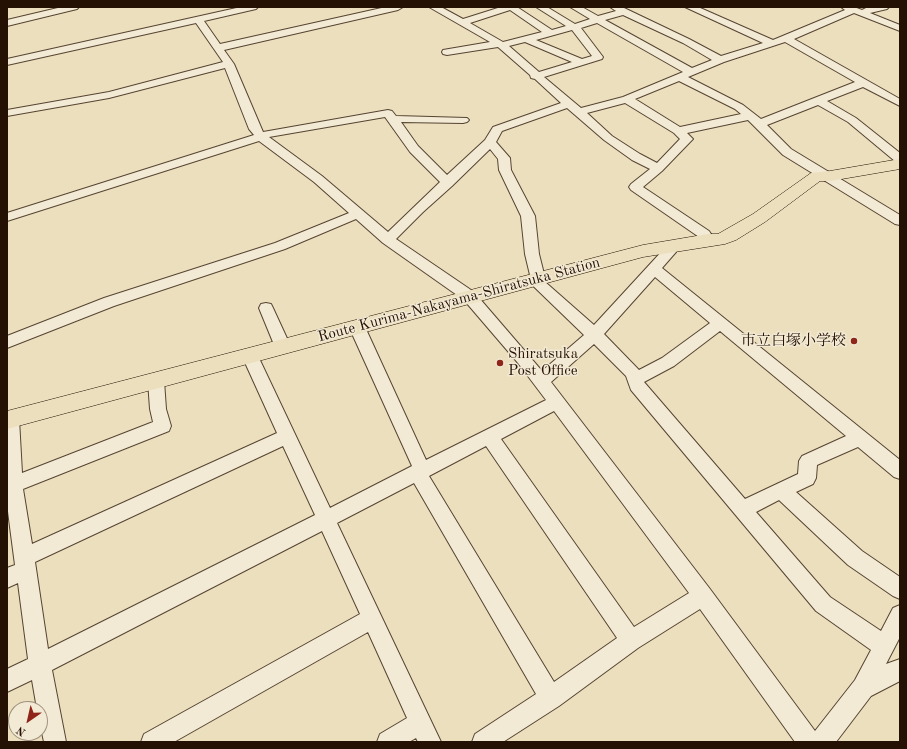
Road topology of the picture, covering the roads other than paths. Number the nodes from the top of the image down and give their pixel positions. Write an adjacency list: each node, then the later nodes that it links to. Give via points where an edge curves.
1 (74, 7): 15 (street)
2 (253, 7): 12 (street)
3 (398, 7): 25 (street)
4 (434, 7): 14 (street)
5 (511, 7): 14 (street); 18 (street)
6 (541, 7): 16 (street)
7 (575, 7): 13 (street)
8 (690, 7): 22 (street)
9 (884, 7): 11 (street)
10 (618, 9): 13 (street); 19 (street)
11 (854, 10): 17 (street); 21 (street)
12 (198, 19): 25 (street); 28 (street)
13 (598, 20): 16 (street); 24 (street)
14 (463, 22): 23 (street)
15 (7, 23)
16 (574, 27): 18 (street); 29 (street, via 598,56)
17 (900, 28)
18 (550, 33): 20 (street)
19 (671, 34): 24 (street); 27 (street)
20 (526, 39): 23 (street); 29 (street)
21 (786, 39): 22 (street); 34 (street)
22 (771, 43): 27 (street)
23 (500, 44): 26 (street); 32 (street)
24 (642, 45): 31 (street)
25 (218, 48): 30 (street)
26 (447, 52)
27 (720, 60): 31 (street)
28 (7, 62)
29 (581, 62): 32 (street)
30 (229, 64): 40 (street, via 109,95); 46 (street, via 255,129)
31 (691, 72): 33 (street)
32 (536, 76): 38 (street)
33 (679, 77): 35 (street); 41 (street, via 739,107)
34 (862, 83): 36 (street); 37 (street)
35 (627, 99): 39 (street); 45 (street)
36 (819, 101): 44 (street); 48 (street, via 852,120)
37 (900, 103)
38 (568, 104): 39 (street); 47 (street, via 496,128)
39 (578, 112): 50 (street, via 623,148)
40 (7, 113)
41 (750, 116): 44 (street); 45 (street)
42 (392, 119): 43 (street); 46 (street, via 388,113); 52 (street, via 414,149)
43 (463, 120)
44 (760, 124): 51 (street, via 788,152)
45 (678, 131): 50 (street, via 687,139)
46 (261, 137): 53 (street, via 318,179); 54 (street)
47 (490, 142): 52 (street); 60 (street, via 504,158 505,170 528,216)
48 (900, 159)
49 (900, 164): 51 (main road, Route Kurima-Nakayama-Shiratsuka Station)
50 (658, 168): 57 (street, via 635,187 704,234)
51 (826, 176): 55 (street); 57 (main road, Route Kurima-Nakayama-Shiratsuka Station, via 817,176 804,184 730,236)
52 (448, 182): 56 (street)
53 (358, 214): 56 (street); 66 (street, via 280,246 110,302)
54 (7, 217)
55 (900, 221)
56 (388, 240): 61 (street)
57 (708, 240): 58 (main road, Route Kurima-Nakayama-Shiratsuka Station)
58 (672, 246): 59 (street); 60 (main road, Route Kurima-Nakayama-Shiratsuka Station)
59 (653, 268): 63 (street); 65 (street)
60 (536, 279): 61 (main road, Route Kurima-Nakayama-Shiratsuka Station); 65 (street)
61 (469, 296): 64 (main road, Route Kurima-Nakayama-Shiratsuka Station); 71 (street)
62 (266, 308): 67 (street)
63 (720, 323): 69 (street, via 668,362); 76 (street)
64 (357, 327): 67 (main road, Route Kurima-Nakayama-Shiratsuka Station); 77 (street)
65 (594, 335): 69 (street, via 633,373); 71 (street)
66 (7, 342)
67 (283, 346): 68 (main road, Route Kurima-Nakayama-Shiratsuka Station)
68 (250, 356): 70 (main road, Route Kurima-Nakayama-Shiratsuka Station); 74 (street)
69 (635, 379): 81 (street, via 637,385)
70 (156, 381): 73 (main road, Route Kurima-Nakayama-Shiratsuka Station); 79 (street, via 158,409 163,426)
71 (541, 381): 72 (street)
72 (557, 402): 75 (street); 86 (street)
73 (9, 419): 79 (street)
74 (287, 436): 82 (street); 83 (street)
75 (489, 436): 77 (street); 89 (street)
76 (860, 438): 78 (street); 80 (street, via 808,461 807,478)
77 (420, 471): 82 (street); 95 (street)
78 (900, 471)
79 (11, 488): 83 (street)
80 (781, 490): 81 (street); 85 (street, via 855,558)
81 (743, 509): 90 (street, via 823,604)
82 (326, 520): 88 (street); 91 (street)
83 (25, 564): 84 (street); 91 (street)
84 (7, 578)
85 (900, 589)
86 (703, 596): 89 (street); 102 (street)
87 (900, 615): 90 (street)
88 (372, 618): 96 (street); 98 (street)
89 (631, 641): 95 (street)
90 (884, 646): 94 (street)
91 (40, 665): 93 (street); 97 (street)
92 (900, 670): 94 (street)
93 (7, 681)
94 (863, 688): 103 (street)
95 (551, 698): 101 (street)
96 (421, 722): 99 (street); 100 (street)
97 (55, 742)
98 (152, 742)
99 (388, 742)
100 (430, 742)
101 (483, 742)
102 (809, 742)
103 (819, 742)

